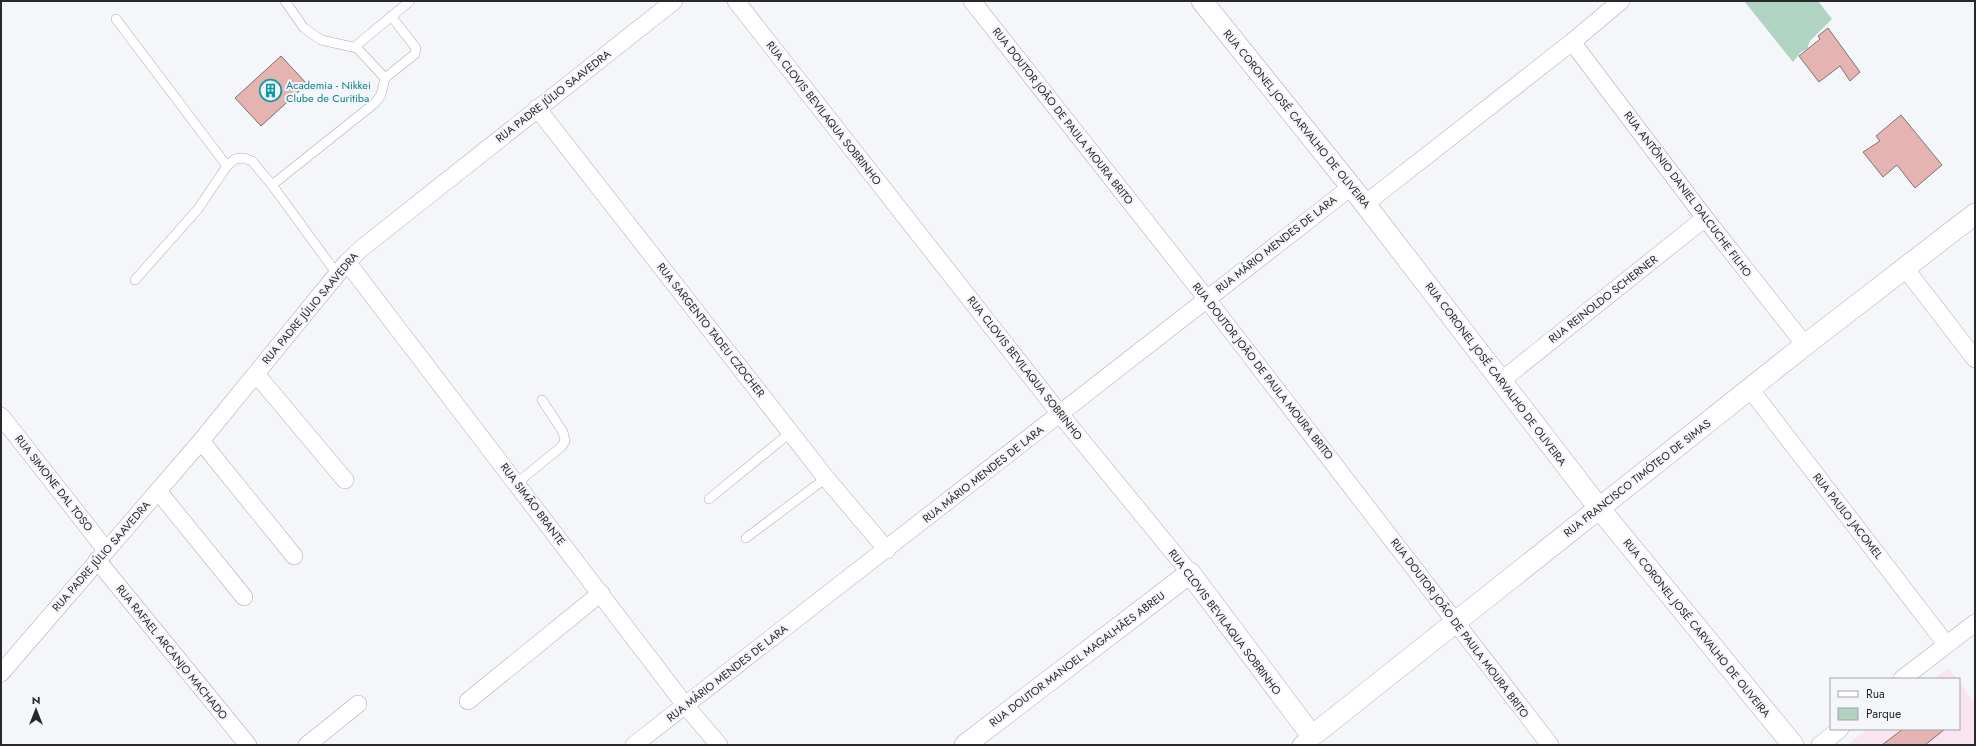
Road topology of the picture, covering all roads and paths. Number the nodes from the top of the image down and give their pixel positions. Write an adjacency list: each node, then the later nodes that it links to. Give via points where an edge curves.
1 (285, 1): 11 (lane, via 304,28 321,40)
2 (410, 1): 8 (lane)
3 (674, 1): 13 (street, RUA PADRE JÚLIO SAAVEDRA)
4 (736, 1): 30 (street, RUA CLOVIS BEVILAQUA SOBRINHO)
5 (972, 1): 23 (street, RUA DOUTOR JOÃO DE PAULA MOURA BRITO)
6 (1202, 1): 16 (street, RUA CORONEL JOSÉ CARVALHO DE OLIVEIRA)
7 (1621, 1): 10 (street)
8 (391, 16): 11 (lane, via 358,44); 12 (lane, via 416,51)
9 (116, 19): 14 (lane)
10 (1572, 42): 17 (street); 19 (street, RUA ANTÔNIO DANIEL DALCUCHE FILHO)
11 (357, 48): 12 (lane)
12 (385, 78): 15 (lane, via 381,96 375,103)
13 (537, 108): 20 (street, RUA PADRE JÚLIO SAAVEDRA); 32 (street, RUA SARGENTO TADEU CZOCHER)
14 (227, 166): 15 (lane, via 235,159 244,158 252,161); 22 (lane, via 198,209)
15 (272, 185): 20 (lane)
16 (1351, 187): 17 (street, RUA CORONEL JOSÉ CARVALHO DE OLIVEIRA); 23 (street, RUA MÁRIO MENDES DE LARA)
17 (1365, 204): 27 (street, RUA CORONEL JOSÉ CARVALHO DE OLIVEIRA)
18 (1975, 214): 21 (street, RUA FRANCISCO TIMÓTEO DE SIMAS)
19 (1705, 218): 24 (street, RUA ANTÔNIO DANIEL DALCUCHE FILHO); 27 (street, RUA REINOLDO SCHERNER)
20 (342, 268): 26 (street, RUA PADRE JÚLIO SAAVEDRA); 36 (street, RUA SIMÃO BRANTE)
21 (1905, 268): 24 (street, RUA FRANCISCO TIMÓTEO DE SIMAS); 25 (street)
22 (135, 280)
23 (1206, 298): 30 (street, RUA MÁRIO MENDES DE LARA); 47 (street, RUA DOUTOR JOÃO DE PAULA MOURA BRITO)
24 (1805, 345): 28 (street, RUA FRANCISCO TIMÓTEO DE SIMAS)
25 (1975, 359)
26 (256, 374): 33 (street, RUA PADRE JÚLIO SAAVEDRA); 35 (street)
27 (1502, 380): 39 (street, RUA CORONEL JOSÉ CARVALHO DE OLIVEIRA)
28 (1750, 389): 39 (street, RUA FRANCISCO TIMÓTEO DE SIMAS); 49 (street, RUA PAULO JACOMEL)
29 (542, 400): 36 (lane, via 563,432 565,441)
30 (1060, 414): 41 (street, RUA MÁRIO MENDES DE LARA); 44 (street, RUA CLOVIS BEVILAQUA SOBRINHO)
31 (1, 416): 42 (street, RUA SIMONE DAL TOSO)
32 (791, 432): 34 (street, RUA SARGENTO TADEU CZOCHER); 38 (lane)
33 (201, 441): 37 (street, RUA PADRE JÚLIO SAAVEDRA); 43 (street)
34 (826, 478): 40 (lane); 41 (street, RUA SARGENTO TADEU CZOCHER)
35 (345, 480)
36 (517, 483): 45 (street, RUA SIMÃO BRANTE)
37 (158, 491): 42 (street, RUA PADRE JÚLIO SAAVEDRA); 46 (street)
38 (709, 499)
39 (1599, 508): 47 (street, RUA FRANCISCO TIMÓTEO DE SIMAS); 63 (street, RUA CORONEL JOSÉ CARVALHO DE OLIVEIRA)
40 (746, 538)
41 (887, 550): 54 (street, RUA MÁRIO MENDES DE LARA)
42 (102, 555): 50 (street, RUA PADRE JÚLIO SAAVEDRA); 57 (street, RUA RAFAEL ARCANJO MACHADO)
43 (294, 556)
44 (1190, 573): 56 (street, RUA CLOVIS BEVILAQUA SOBRINHO); 61 (street, RUA DOUTOR MANOEL MAGALHÃES ABREU)
45 (601, 593): 52 (street); 54 (street, RUA SIMÃO BRANTE)
46 (244, 597)
47 (1456, 622): 56 (street, RUA FRANCISCO TIMÓTEO DE SIMAS); 62 (street, RUA DOUTOR JOÃO DE PAULA MOURA BRITO)
48 (1975, 623): 49 (street)
49 (1946, 644): 51 (street)
50 (1, 673)
51 (1903, 678)
52 (468, 701)
53 (358, 704): 58 (street)
54 (685, 705): 59 (street, RUA MÁRIO MENDES DE LARA); 60 (street, RUA SIMÃO BRANTE)
55 (1839, 730): 64 (street)
56 (1306, 741)
57 (248, 745)
58 (307, 745)
59 (634, 745)
60 (719, 745)
61 (965, 745)
62 (1550, 745)
63 (1793, 745)
64 (1820, 745)

